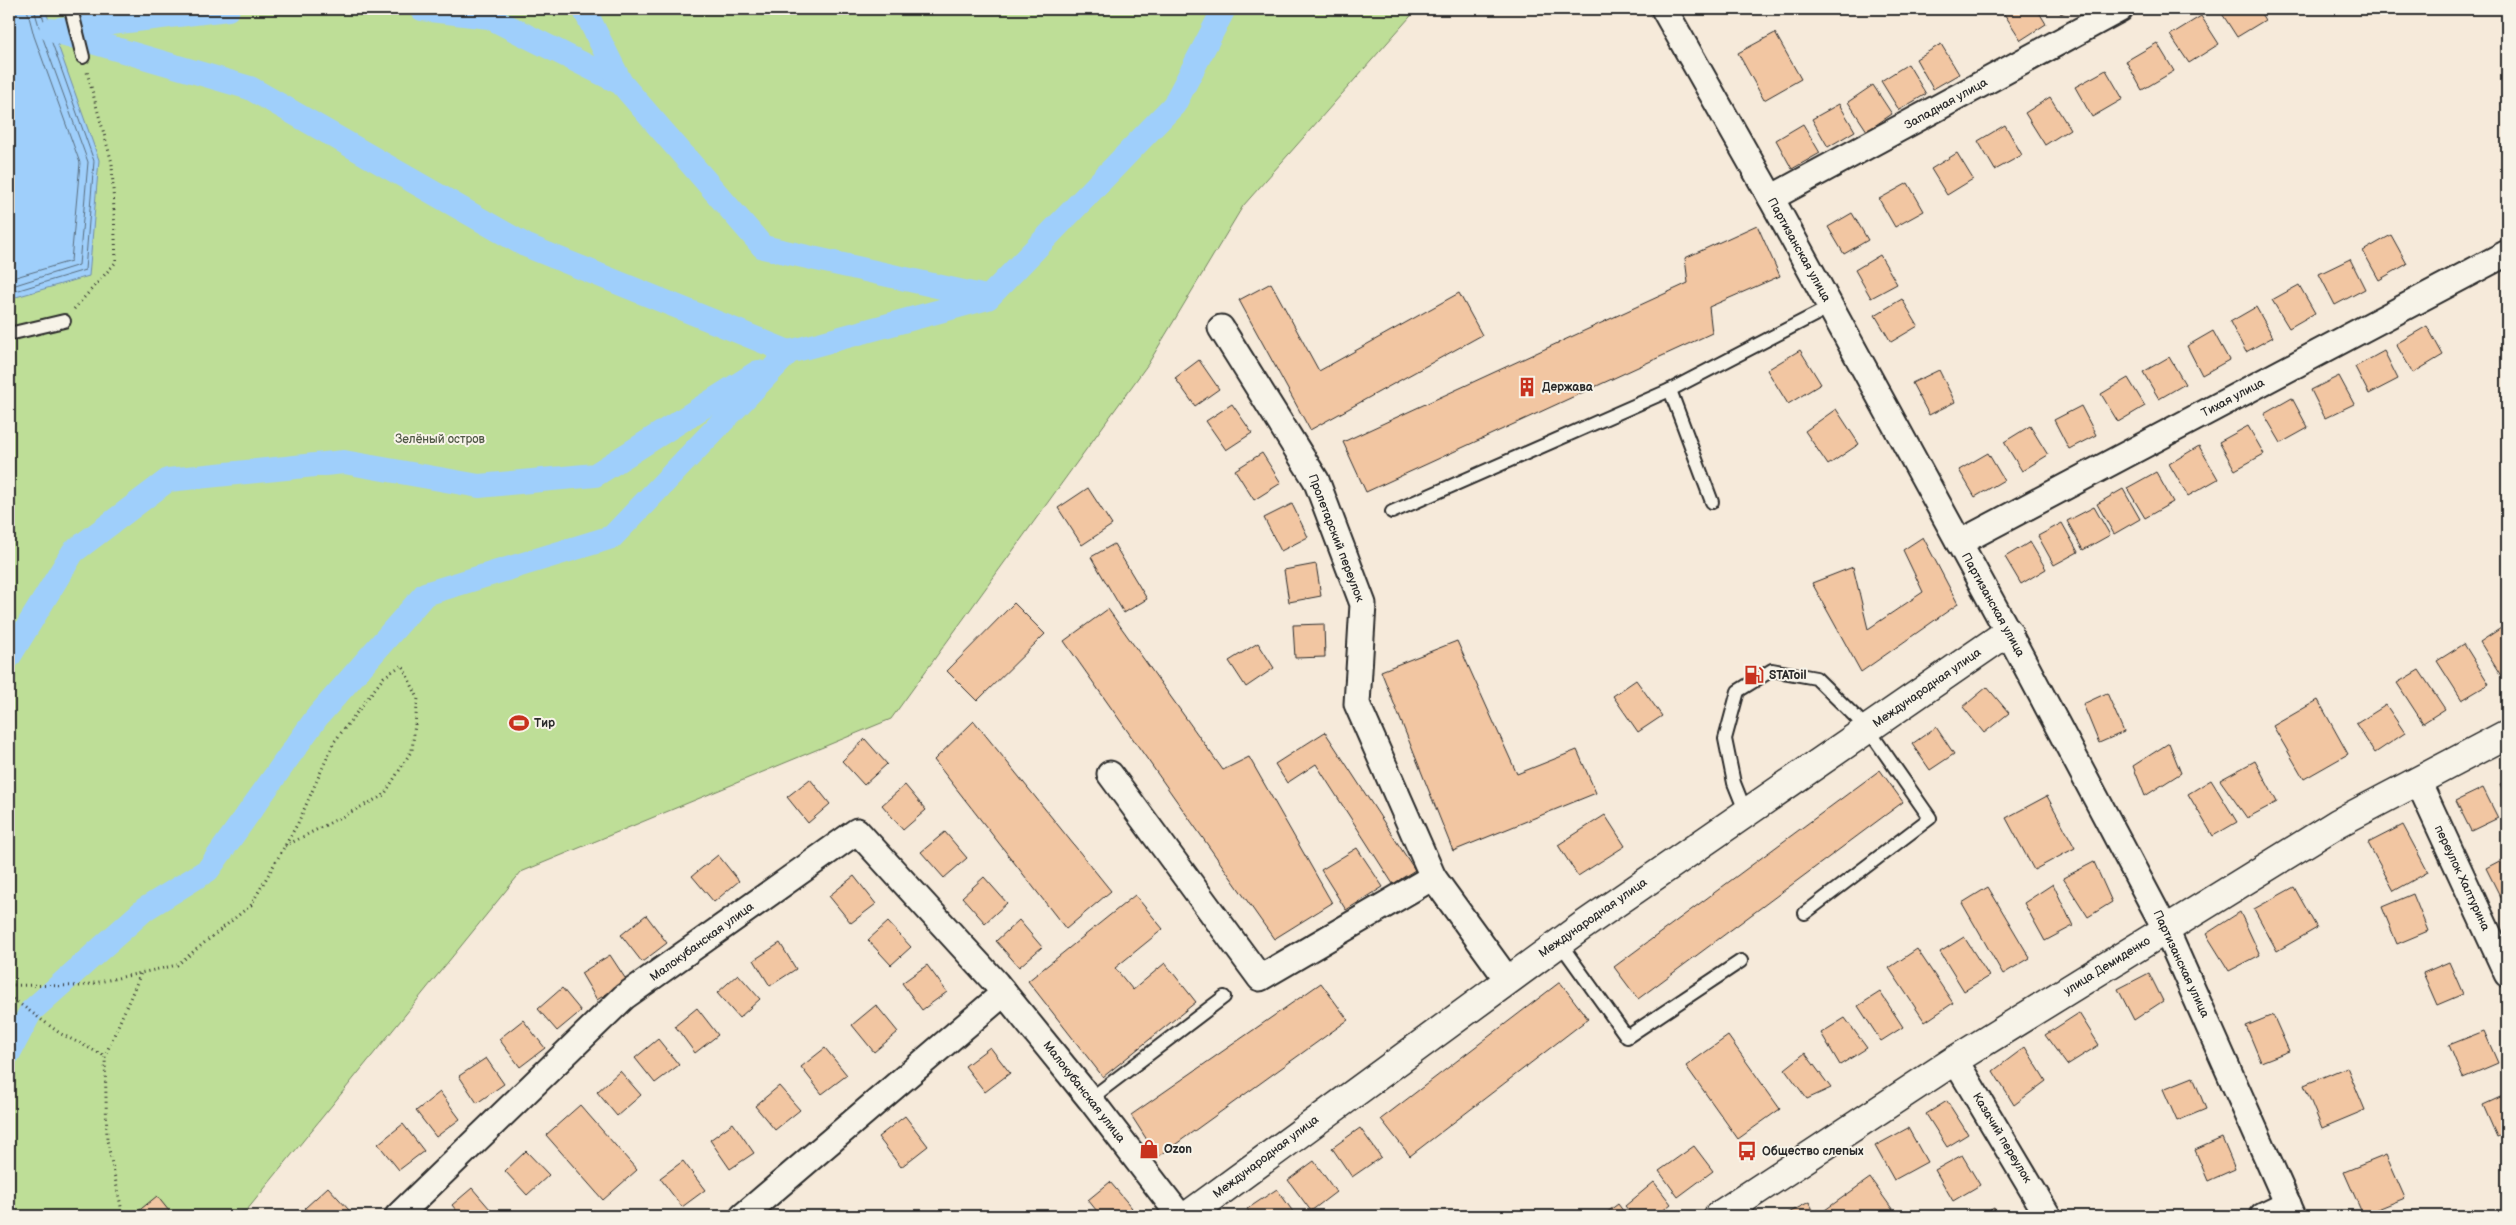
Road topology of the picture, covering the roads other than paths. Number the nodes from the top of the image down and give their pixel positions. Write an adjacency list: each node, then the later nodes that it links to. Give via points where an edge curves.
1 (71, 9): 4 (lane)
2 (1664, 9): 5 (street, Партизанская улица)
3 (2120, 9): 5 (street, Западная улица)
4 (83, 57)
5 (1771, 198): 7 (street, Партизанская улица)
6 (2507, 253): 14 (street, Тихая улица)
7 (1830, 307): 11 (lane); 14 (street, Партизанская улица)
8 (64, 320): 10 (lane)
9 (1221, 328): 21 (street, Пролетарский переулок, via 1316,480 1363,604 1357,704)
10 (9, 334)
11 (1670, 390): 12 (lane); 13 (lane)
12 (1712, 502)
13 (1392, 512)
14 (1959, 543): 15 (street, Партизанская улица)
15 (2008, 632): 16 (street, Международная улица); 23 (street, Партизанская улица)
16 (1868, 729): 20 (street, Международная улица); 20 (lane, via 1816,678 1772,670 1738,691 1725,739 1734,783); 22 (lane, via 1930,818)
17 (2507, 734): 19 (street, улица Демиденко)
18 (1110, 774): 21 (street, via 1260,978)
19 (2418, 781): 23 (street, улица Демиденко, via 2338,823); 26 (street, переулок Халтурина)
20 (1746, 813): 24 (street, Международная улица)
21 (1433, 877): 27 (street, Пролетарский переулок)
22 (1805, 913)
23 (2166, 930): 30 (street, улица Демиденко); 32 (street, Партизанская улица)
24 (1559, 942): 25 (lane, via 1627,1037); 27 (street, Международная улица)
25 (1741, 961)
26 (2507, 974)
27 (1507, 979): 37 (street, Международная улица)
28 (1004, 993): 31 (street, Малокубанская улица); 34 (street, Малокубанская улица, via 857,831 624,997); 35 (street)
29 (1224, 997): 31 (lane)
30 (1955, 1060): 33 (street, улица Демиденко); 38 (street, Казачий переулок)
31 (1090, 1099): 36 (street, Малокубанская улица)
32 (2290, 1210): 39 (street)
33 (1734, 1212)
34 (398, 1216)
35 (742, 1216)
36 (1180, 1216)
37 (1187, 1216)
38 (2048, 1216)
39 (2263, 1216)

